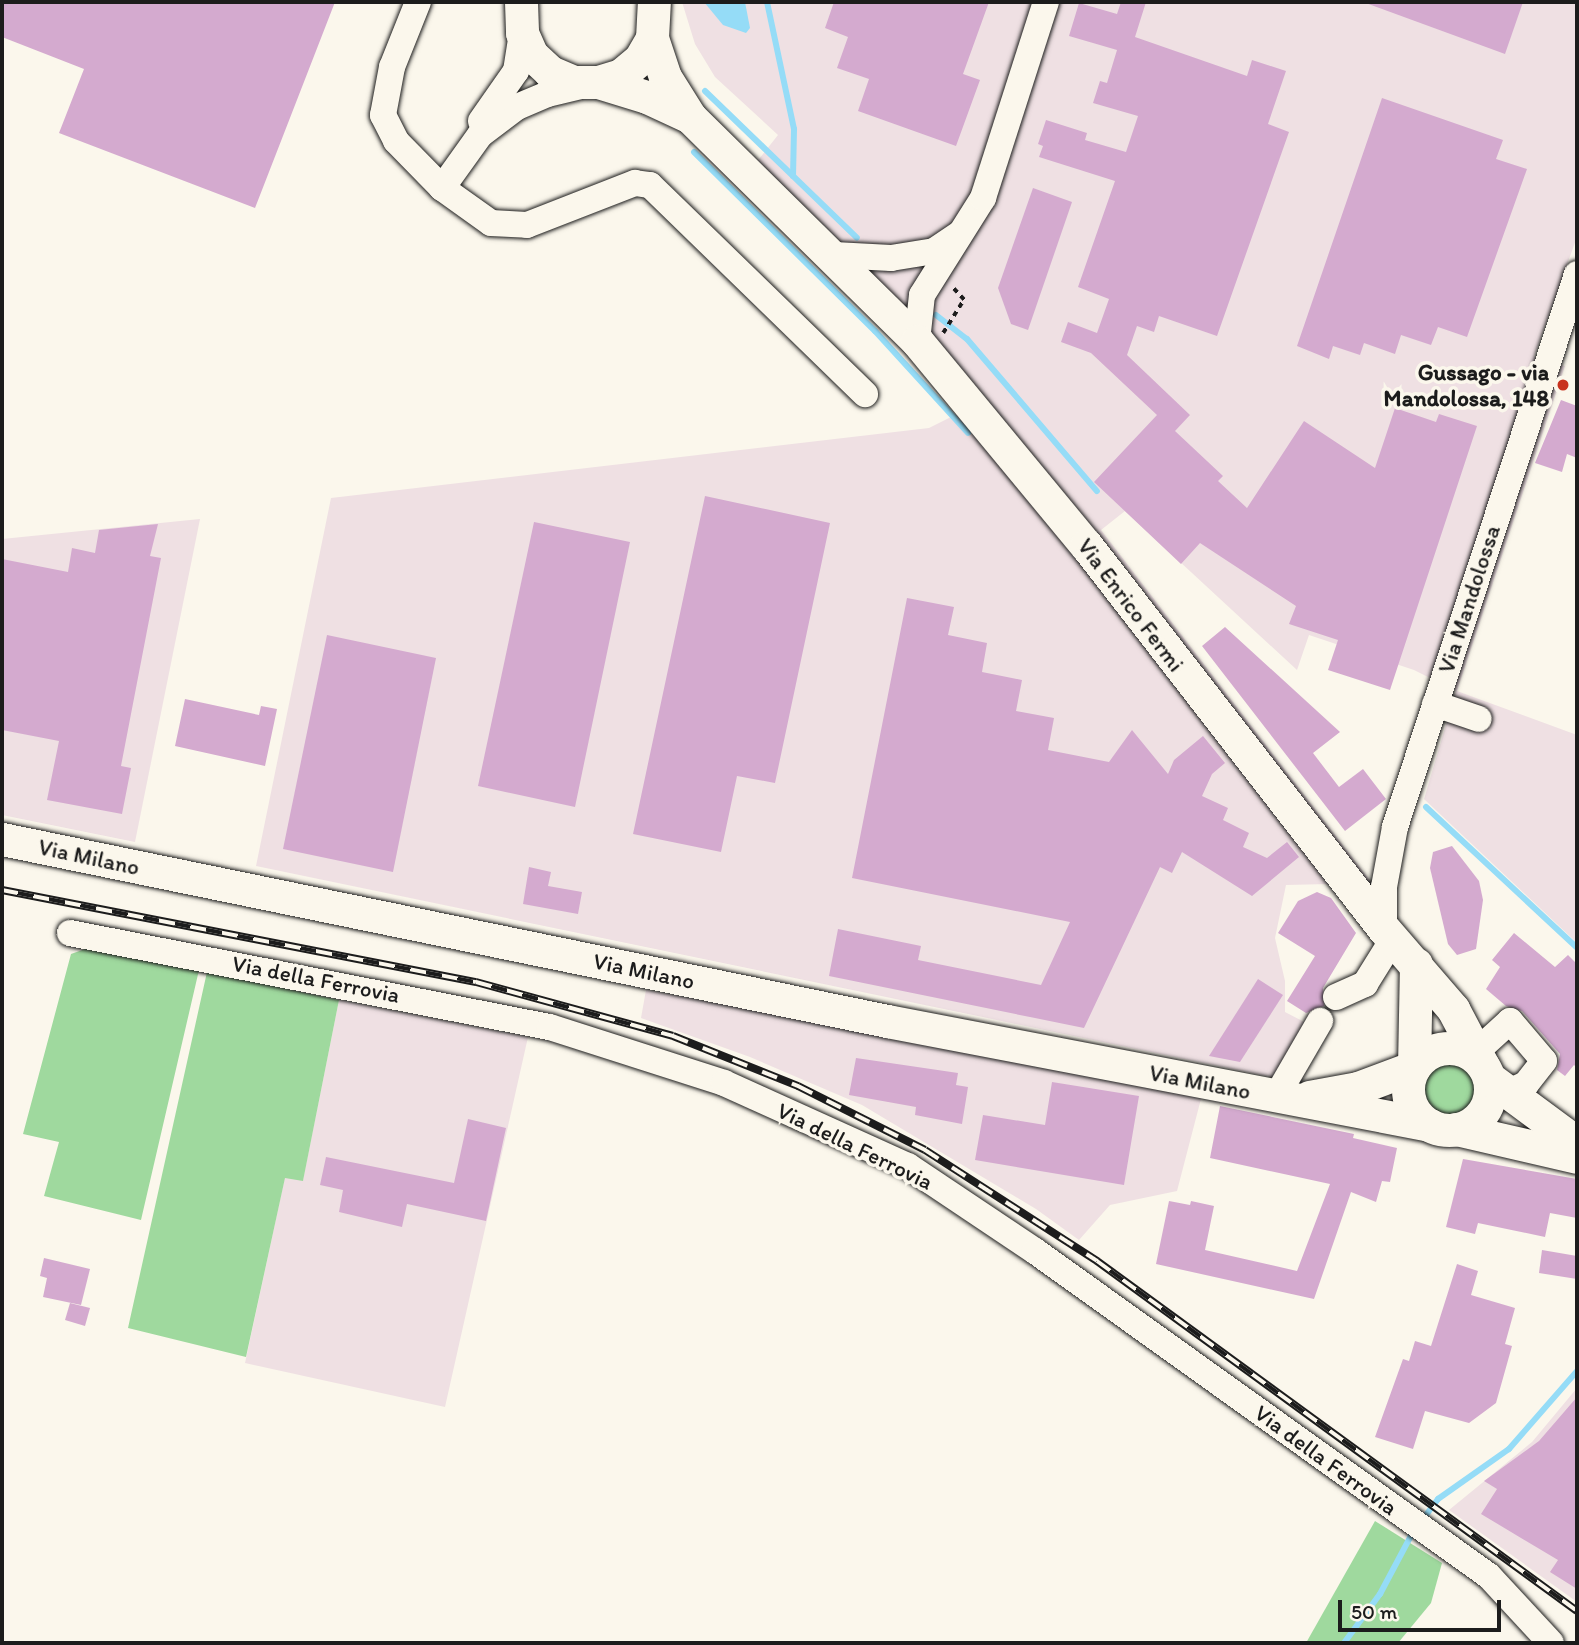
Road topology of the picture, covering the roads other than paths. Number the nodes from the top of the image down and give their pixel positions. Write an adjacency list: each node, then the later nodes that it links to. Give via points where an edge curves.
1 (418, 2): 8 (street, via 392,67 383,115 396,141)
2 (654, 2): 5 (main road)
3 (1046, 2): 10 (street, via 983,198)
4 (520, 11): 6 (main road, via 533,55 550,72 573,82); 8 (street, via 516,71 499,101 450,156)
5 (652, 38): 6 (main road, via 631,67); 7 (main road, via 665,77)
6 (598, 82): 7 (main road); 9 (street, via 547,94 517,107 480,135)
7 (690, 117): 11 (main road, Via Enrico Fermi)
8 (419, 165): 9 (street)
9 (442, 188): 14 (street, via 491,223 527,225 635,183 650,185)
10 (963, 231): 11 (street, via 934,251 891,258); 13 (street, via 922,295)
11 (834, 255): 13 (main road, Via Enrico Fermi)
12 (1577, 274): 15 (street, Via Mandolossa)
13 (930, 338): 19 (main road, Via Enrico Fermi)
14 (866, 394)
15 (1432, 715): 16 (street); 19 (street, Via Mandolossa, via 1389,851)
16 (1479, 719)
17 (2, 839): 25 (main road, Via Milano)
18 (71, 933): 29 (street, Via della Ferrovia, via 550,1027 724,1083 908,1167 1035,1251 1444,1544 1509,1593)
19 (1388, 934): 20 (main road, Via Enrico Fermi); 21 (street, via 1365,984)
20 (1416, 964): 23 (main road); 24 (main road, Via Enrico Fermi, via 1453,1009)
21 (1336, 997)
22 (1320, 1021): 25 (street)
23 (1414, 1067): 24 (main road, via 1435,1050 1448,1048 1474,1056); 25 (main road, Via Milano, via 1358,1088); 26 (main road, via 1408,1093 1411,1106)
24 (1489, 1072): 26 (main road, via 1487,1105 1480,1116); 27 (main road)
25 (1282, 1098): 26 (main road, Via Milano)
26 (1443, 1127): 28 (main road, Via Milano)
27 (1577, 1143)
28 (1577, 1157)
29 (1551, 1643)

